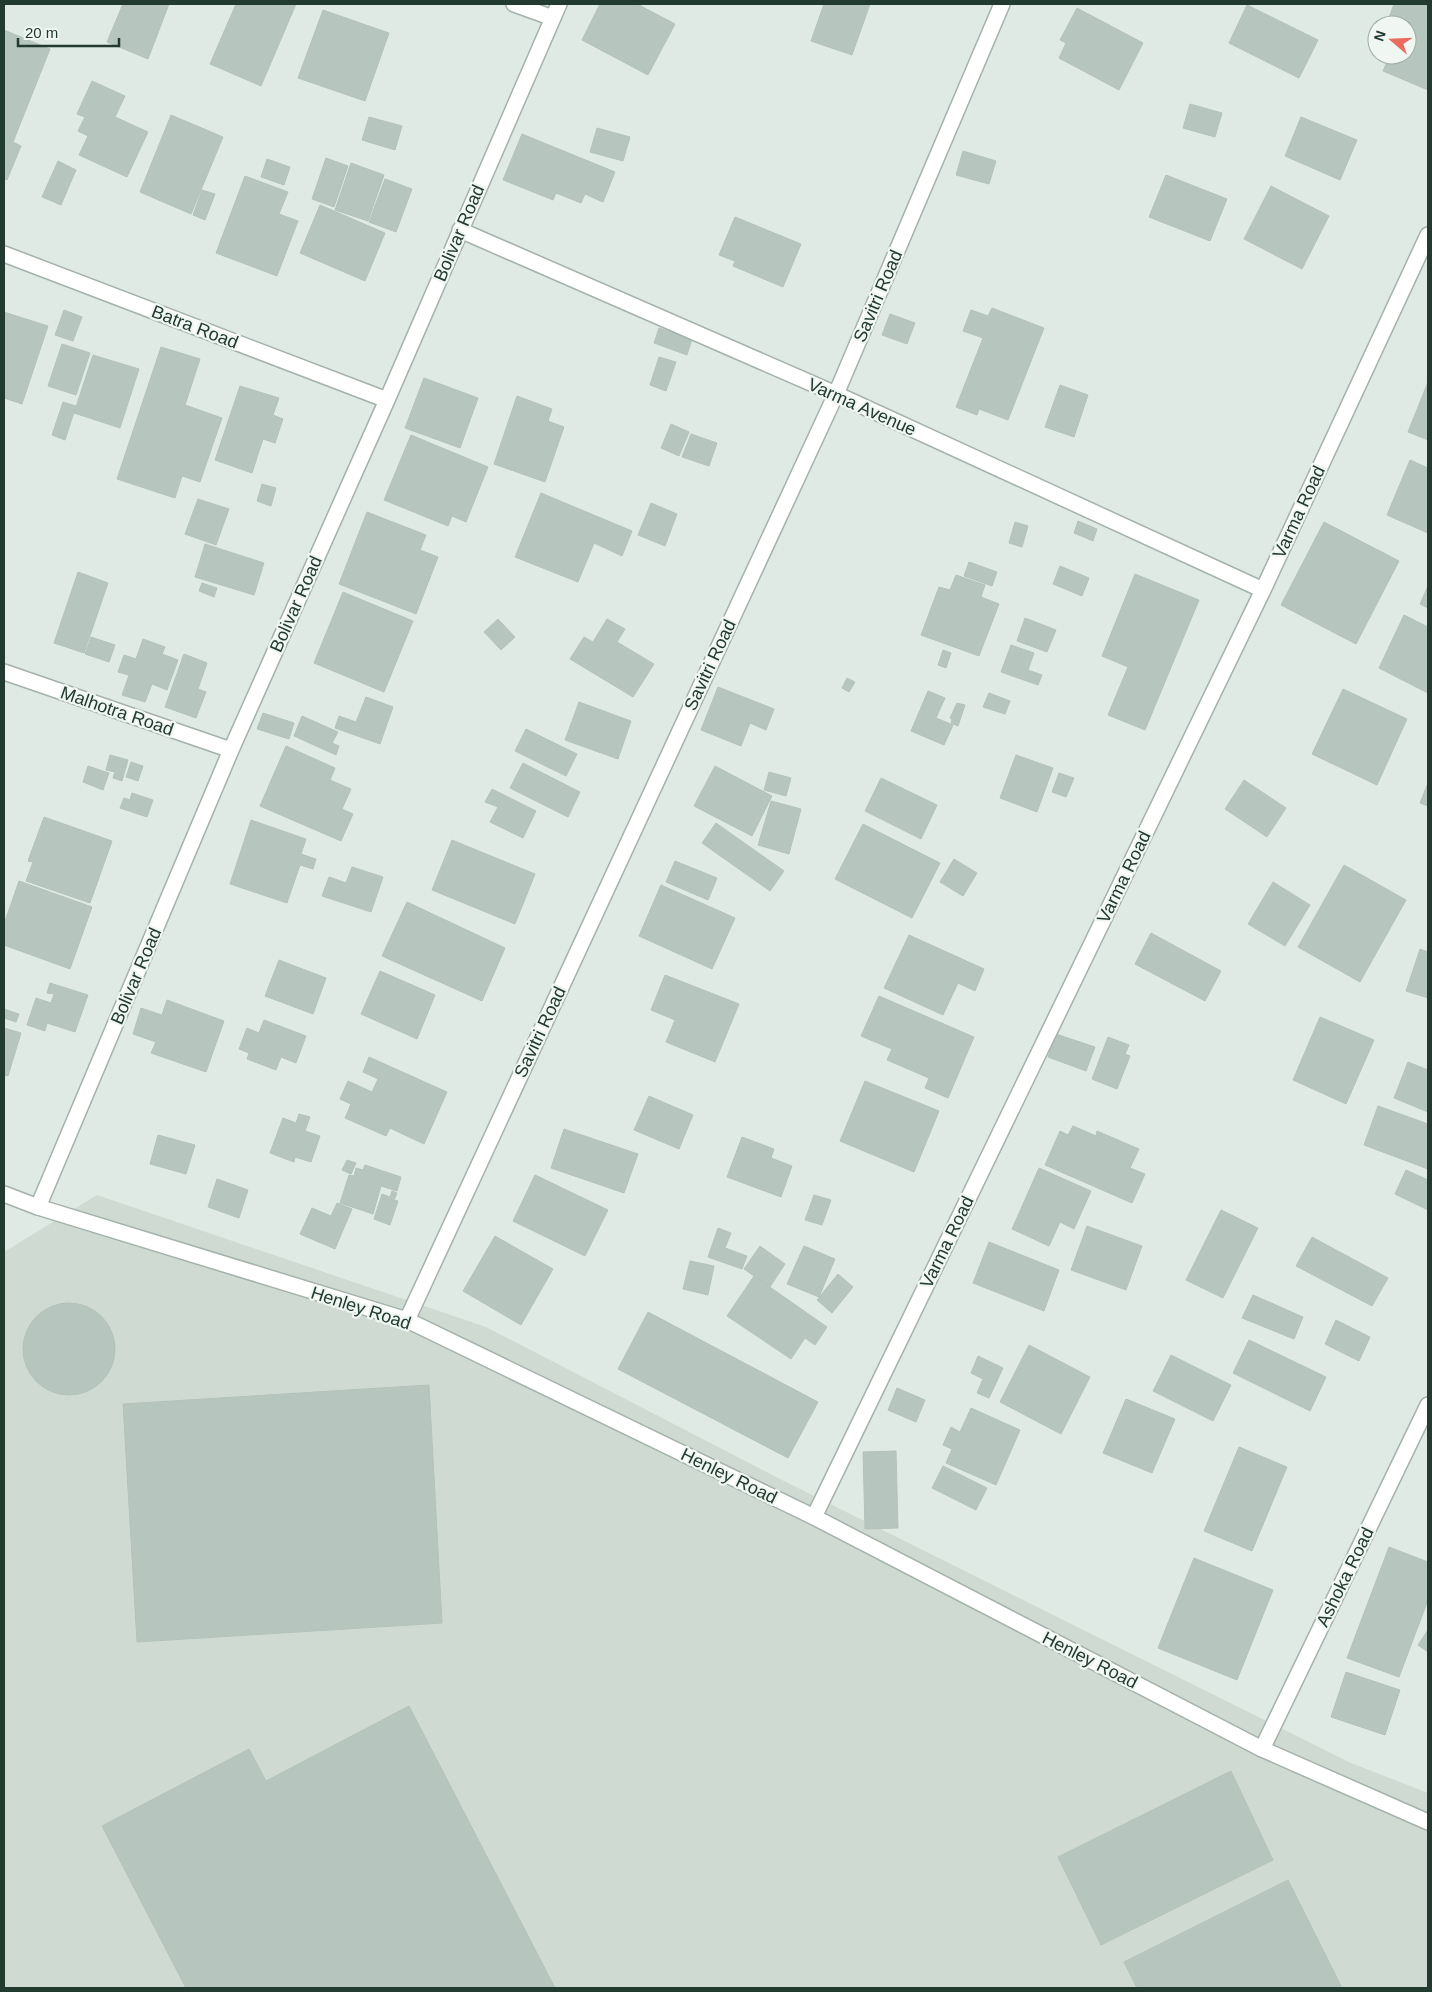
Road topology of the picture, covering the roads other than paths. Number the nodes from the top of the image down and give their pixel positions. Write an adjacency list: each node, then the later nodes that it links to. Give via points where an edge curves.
1 (514, 4): 3 (street)
2 (1002, 4): 7 (street, Savitri Road)
3 (556, 11): 4 (street, Bolivar Road)
4 (460, 230): 7 (street, Varma Avenue); 8 (street, Bolivar Road)
5 (1428, 235): 9 (street, Varma Road)
6 (4, 254): 8 (street, Batra Road)
7 (836, 394): 9 (street, Varma Avenue); 14 (street, Savitri Road)
8 (387, 400): 11 (street, Bolivar Road)
9 (1263, 590): 16 (street, Varma Road)
10 (4, 672): 11 (street, Malhotra Road)
11 (231, 750): 13 (street, Bolivar Road)
12 (4, 1194): 13 (street, Henley Road)
13 (38, 1207): 14 (street, Henley Road)
14 (407, 1320): 16 (street, Henley Road)
15 (1428, 1405): 17 (street, Ashoka Road)
16 (814, 1517): 17 (street, Henley Road)
17 (1262, 1749): 18 (street, Henley Road)
18 (1428, 1822)

